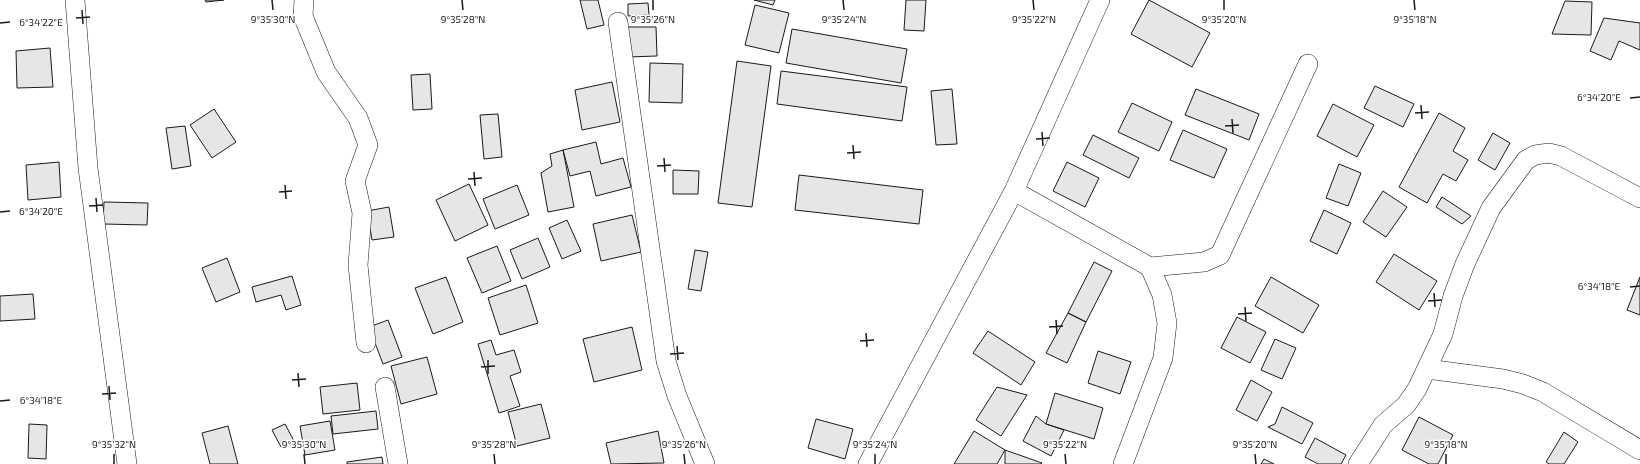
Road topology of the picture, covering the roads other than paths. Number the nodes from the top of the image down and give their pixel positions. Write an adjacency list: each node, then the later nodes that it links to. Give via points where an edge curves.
1 (75, 0): 13 (street, via 88,168)
2 (304, 0): 9 (street, via 303,16 326,72 358,118 368,145 355,181 362,213 358,265)
3 (1100, 0): 6 (street)
4 (618, 22): 15 (street, via 666,361 677,396)
5 (1308, 64): 8 (street, via 1220,255 1204,262)
6 (1014, 191): 8 (street); 16 (street)
7 (1640, 198): 10 (street, via 1561,156 1549,153 1535,155 1526,160 1492,208 1465,264 1453,296 1444,334)
8 (1150, 267): 17 (street, via 1162,295 1167,323 1163,358)
9 (366, 343)
10 (1427, 369): 12 (street, via 1523,384 1543,392); 18 (street, via 1406,405 1383,425)
11 (385, 387): 14 (street)
12 (1640, 450)
13 (127, 464)
14 (398, 464)
15 (705, 464)
16 (868, 464)
17 (1123, 464)
18 (1358, 464)

